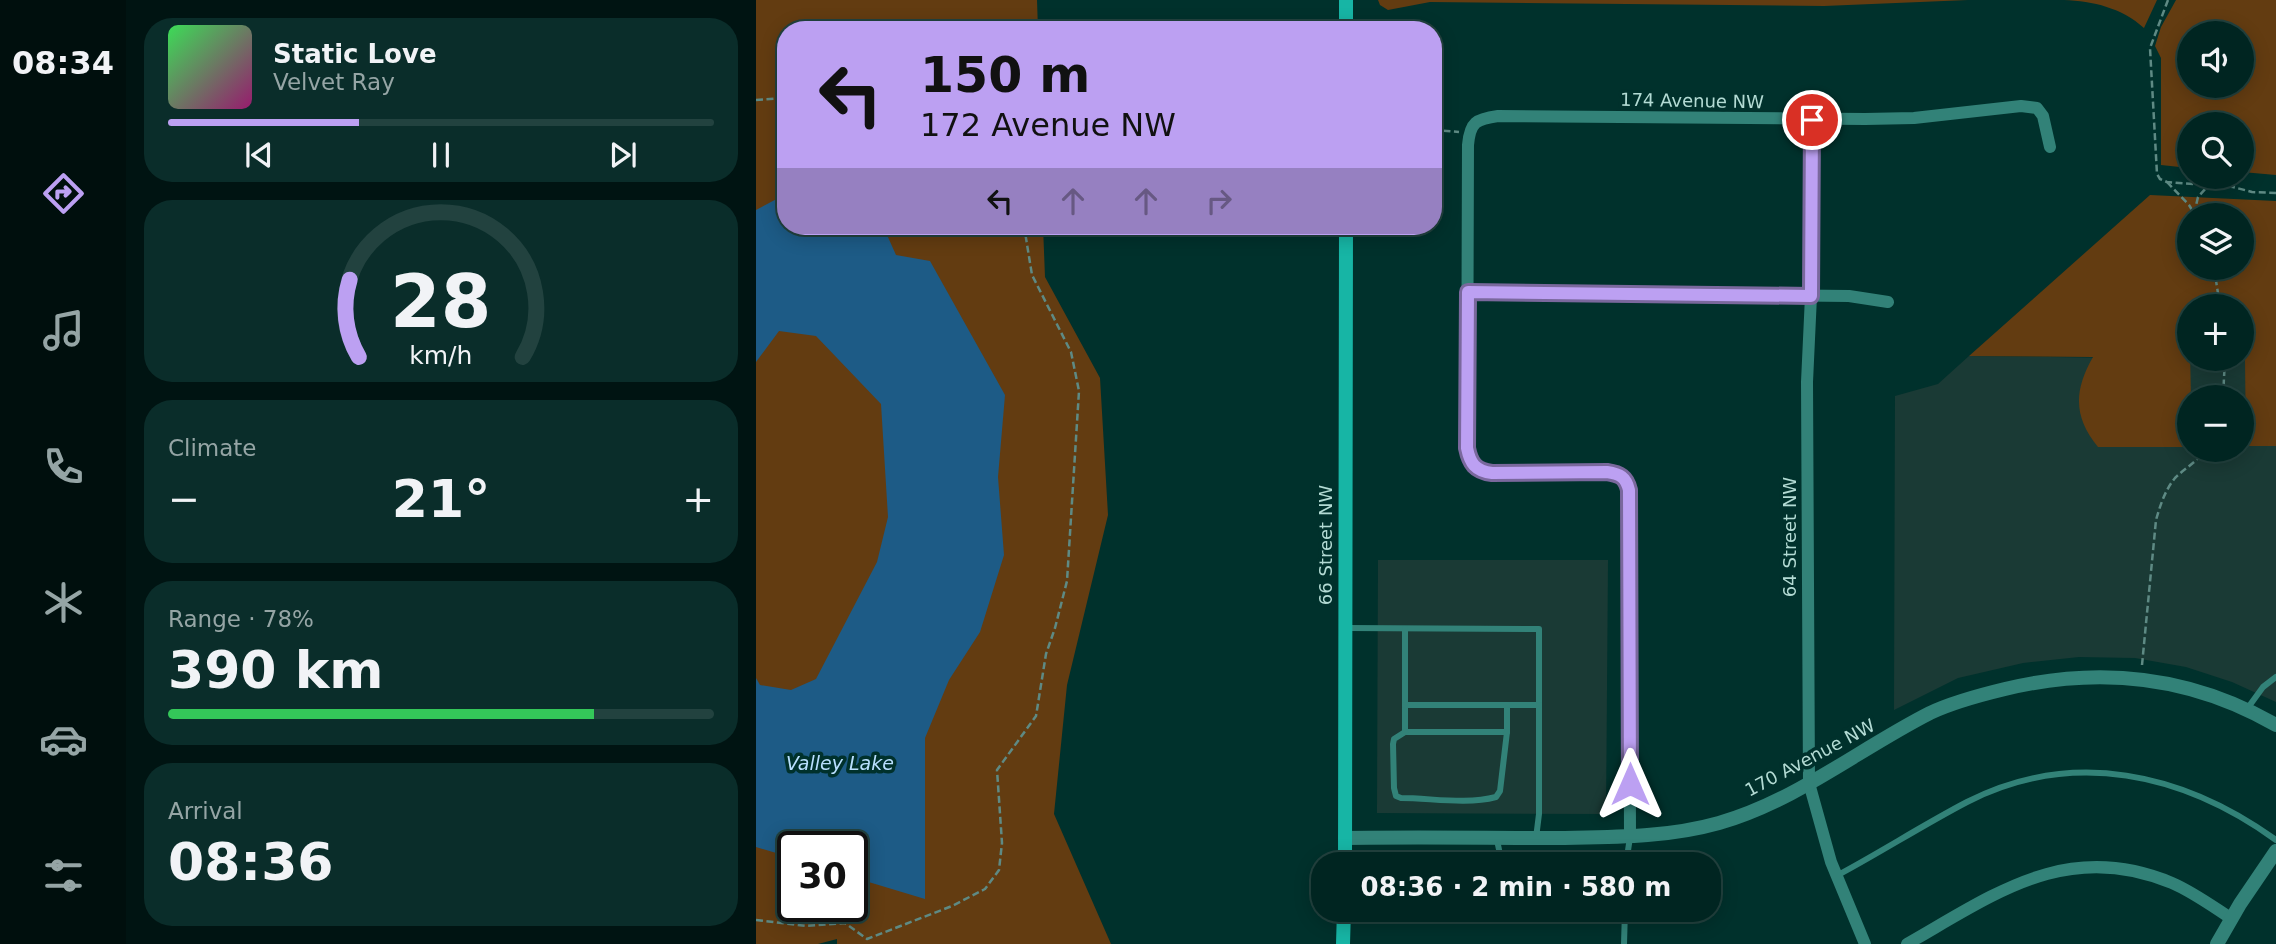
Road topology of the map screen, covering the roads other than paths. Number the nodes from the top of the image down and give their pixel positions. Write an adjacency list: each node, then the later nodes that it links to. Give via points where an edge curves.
1 (1346, 0): 2 (main road)
2 (1346, 21)
3 (1812, 120): 4 (street, 174 Avenue NW, via 1914,118 2021,106 2037,108 2043,116); 6 (street, 174 Avenue NW, via 1485,118 1472,128); 7 (street, 64 Street NW)
4 (2050, 147)
5 (1346, 235): 9 (main road, 66 Street NW)
6 (1468, 292): 7 (street); 20 (street, via 1467,448 1474,467 1492,473 1607,472 1627,481)
7 (1811, 296): 8 (street); 19 (street, 64 Street NW, via 1807,382)
8 (1888, 302)
9 (1345, 628): 10 (lane); 21 (main road, 66 Street NW)
10 (1405, 629): 12 (lane); 14 (lane, via 1539,629)
11 (2276, 677): 15 (lane)
12 (1405, 705): 13 (lane); 17 (lane)
13 (1507, 705): 14 (lane); 18 (lane)
14 (1539, 705): 23 (lane)
15 (2247, 710): 16 (street, 170 Avenue NW); 19 (street, 170 Avenue NW, via 2157,681 2103,676 2045,681 1932,712)
16 (2276, 724)
17 (1405, 732): 18 (lane); 18 (lane, via 1393,744 1396,796 1445,800 1496,797)
18 (1507, 732)
19 (1810, 783): 20 (street, 170 Avenue NW, via 1719,823); 29 (street, 64 Street NW)
20 (1630, 837): 23 (street, 170 Avenue NW); 28 (lane)
21 (1345, 838): 22 (street, 170 Avenue NW); 26 (main road, 66 Street NW)
22 (1497, 838): 23 (street, 170 Avenue NW); 27 (lane)
23 (1536, 838)
24 (2276, 840): 29 (lane, via 2220,804 2177,786 2131,775 2060,773 1967,802)
25 (2276, 851): 30 (street)
26 (1345, 852)
27 (1500, 852)
28 (1628, 852)
29 (1836, 876): 35 (street, 64 Street NW)
30 (2232, 919): 36 (street, via 2154,876 2129,869 2069,868 2017,883); 37 (street)
31 (1344, 922): 33 (main road)
32 (1625, 922): 34 (lane)
33 (1343, 944)
34 (1624, 944)
35 (1865, 944)
36 (1907, 944)
37 (2217, 944)

